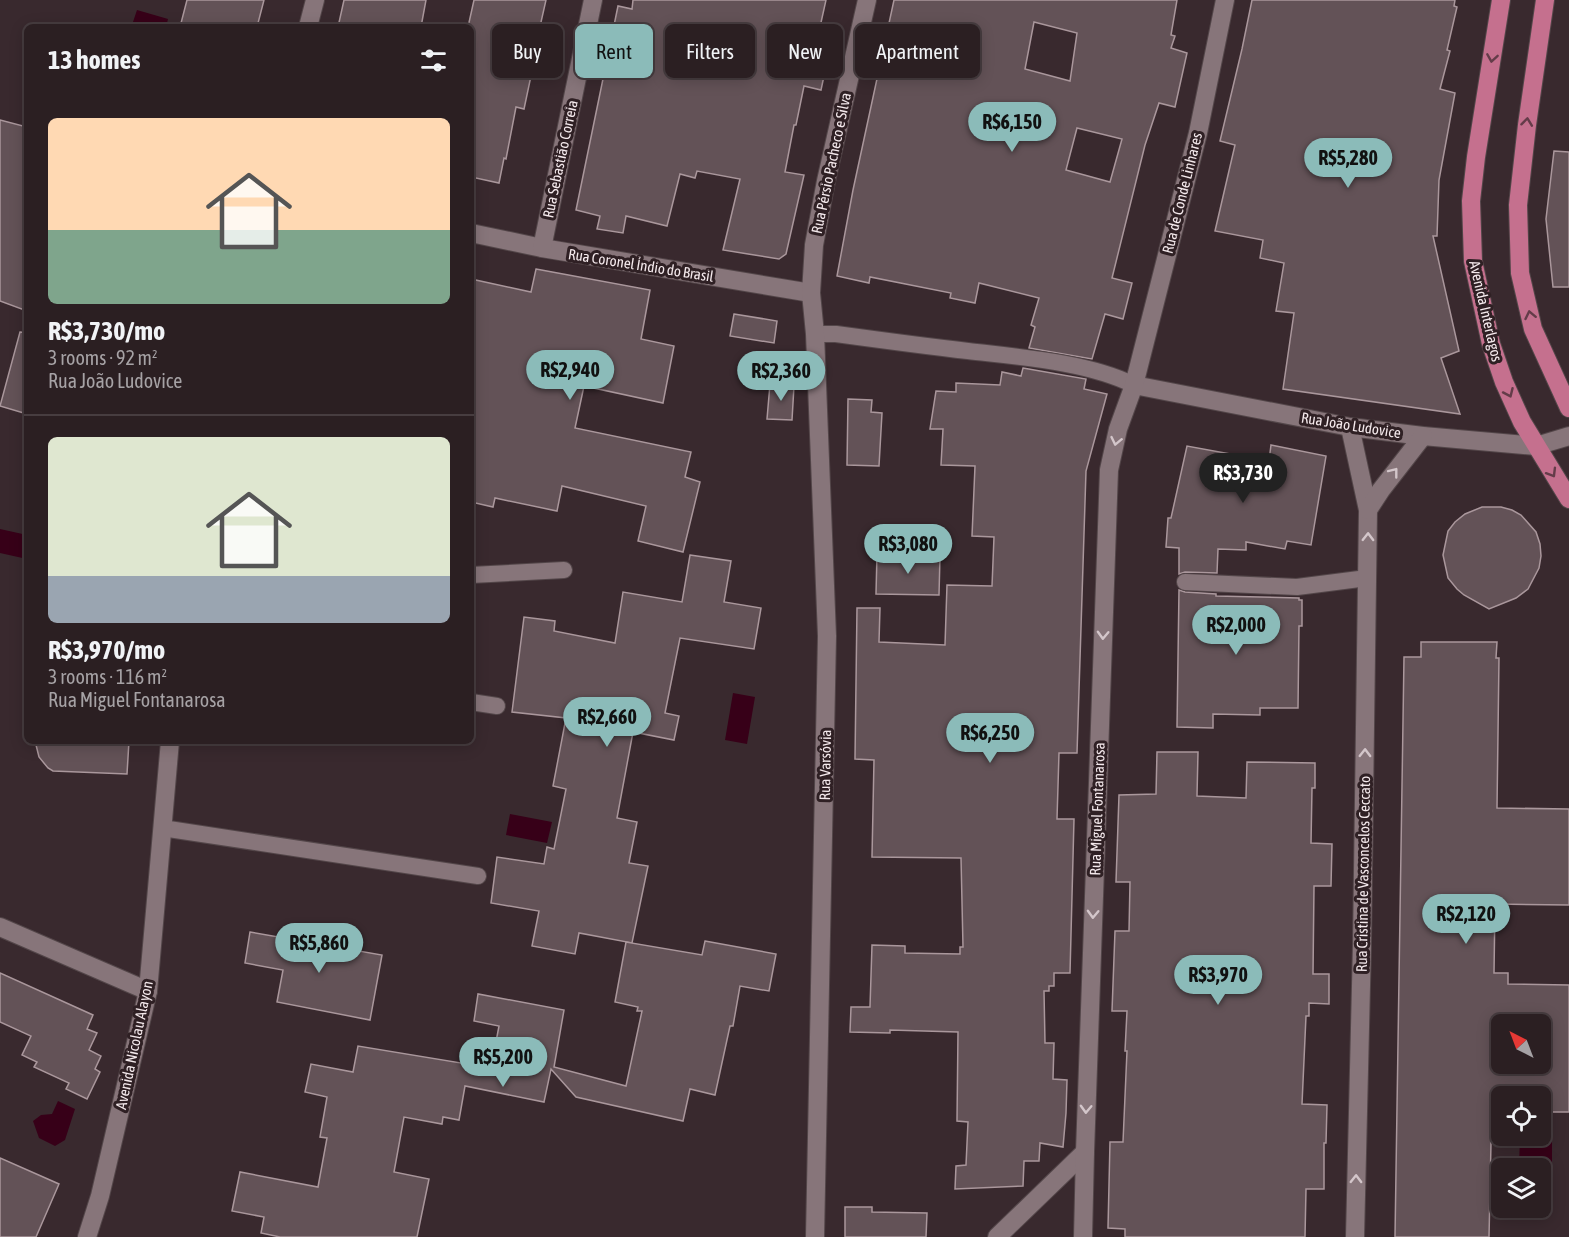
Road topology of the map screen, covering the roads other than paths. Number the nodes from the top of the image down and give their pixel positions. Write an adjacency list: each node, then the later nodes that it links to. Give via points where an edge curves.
1 (315, 0): 7 (street)
2 (593, 0): 9 (street, Rua Sebastião Correia)
3 (867, 0): 10 (street, Rua Pérsio Pacheco e Silva, via 818,223)
4 (1225, 0): 12 (street, Rua de Conde Linhares, via 1198,133)
5 (1501, 0): 17 (main road, Avenida Interlagos, one-way to 17, via 1471,201 1473,261 1491,344 1522,422)
6 (1545, 0): 13 (main road, one-way to 6, via 1533,329 1520,273 1518,205)
7 (309, 24)
8 (474, 234): 9 (street, Rua Coronel Índio do Brasil)
9 (542, 248): 10 (street, Rua Coronel Índio do Brasil)
10 (811, 293): 11 (street, Rua Varsóvia)
11 (815, 334): 12 (lane, via 1023,357 1090,370); 33 (street, Rua Varsóvia, via 827,636)
12 (1134, 385): 14 (street, Rua João Ludovice); 31 (street, Rua Miguel Fontanarosa, one-way to 31, via 1109,470)
13 (1569, 408)
14 (1350, 427): 15 (street, Rua João Ludovice); 19 (street, Rua Cristina de Vasconcelos Ceccato)
15 (1423, 436): 17 (street, Rua João Ludovice); 19 (street, one-way to 15)
16 (1569, 436): 17 (street, Rua João Ludovice)
17 (1536, 446): 18 (main road, Avenida Interlagos, one-way to 18)
18 (1569, 499)
19 (1368, 510): 22 (street, Rua Cristina de Vasconcelos Ceccato, one-way to 19)
20 (564, 570): 21 (lane)
21 (474, 575)
22 (1367, 578): 23 (lane, via 1297,587); 36 (street, Rua Cristina de Vasconcelos Ceccato, one-way to 22)
23 (1185, 582)
24 (474, 702): 25 (lane)
25 (497, 706)
26 (170, 744): 27 (street, Avenida Nicolau Alayon)
27 (162, 828): 28 (lane); 30 (street, Avenida Nicolau Alayon)
28 (478, 876)
29 (0, 927): 30 (street)
30 (148, 991): 32 (street, Avenida Nicolau Alayon)
31 (1085, 1152): 34 (street); 35 (street, Rua Miguel Fontanarosa)
32 (87, 1237)
33 (815, 1237)
34 (997, 1237)
35 (1083, 1237)
36 (1355, 1237)

